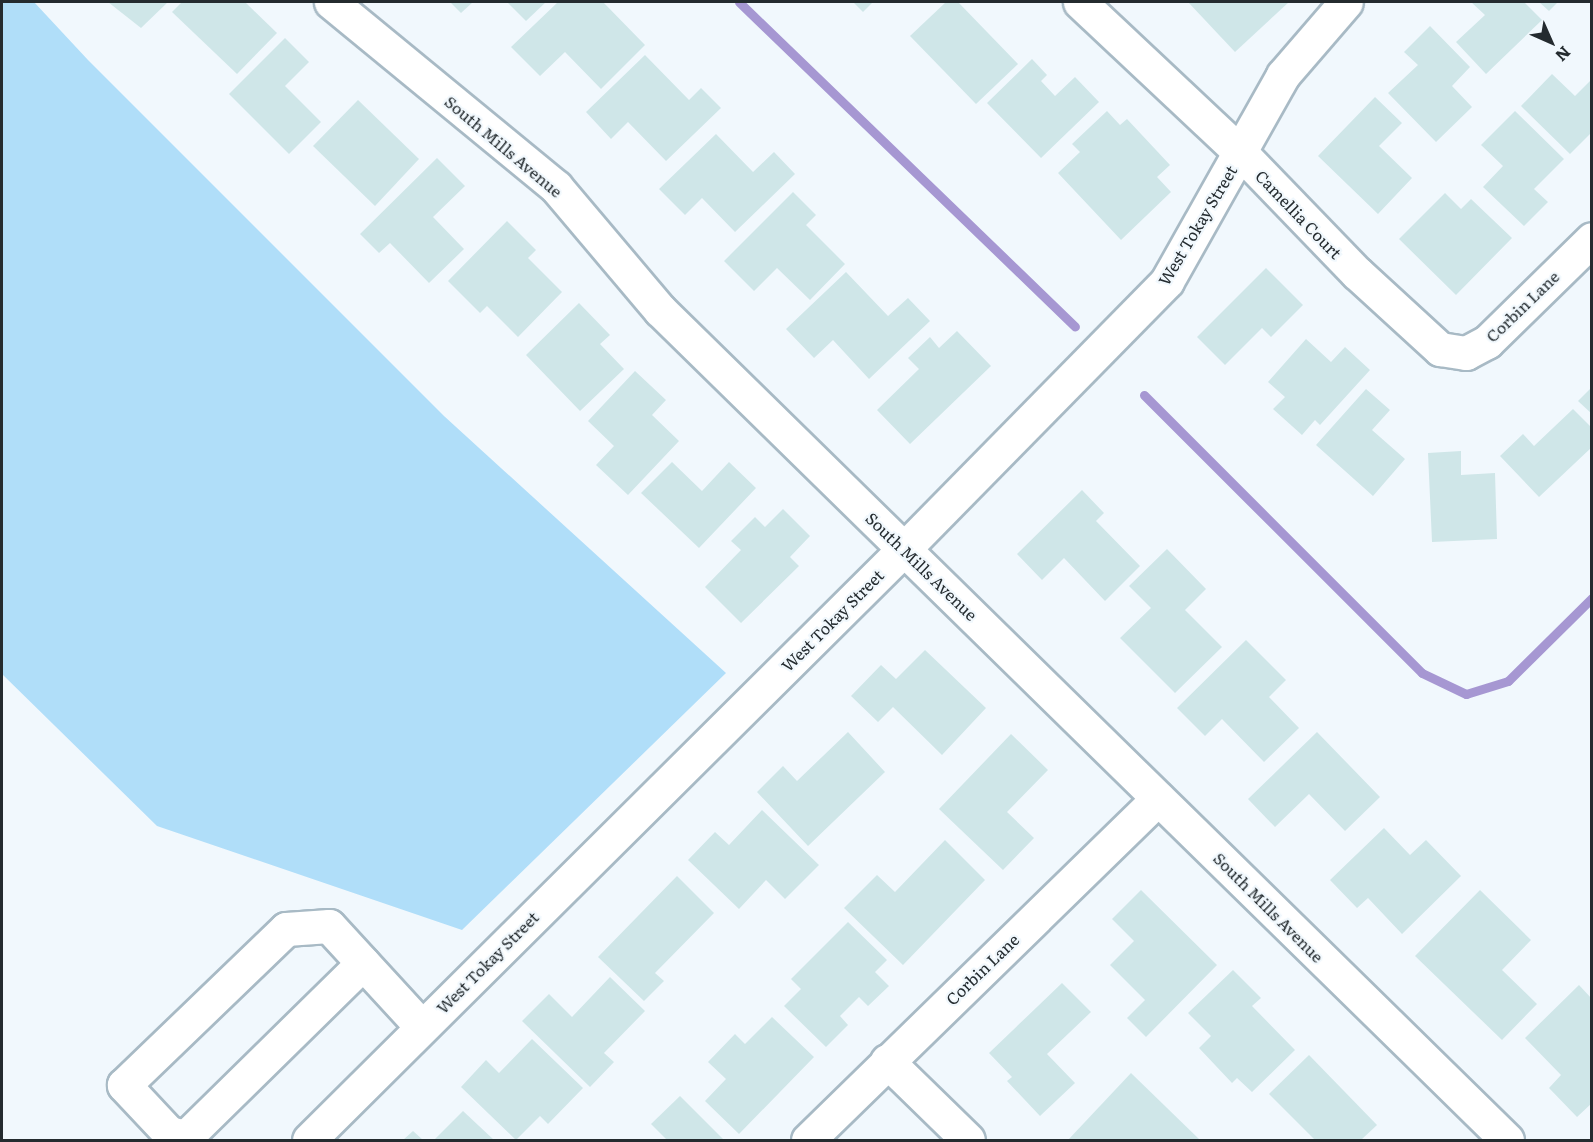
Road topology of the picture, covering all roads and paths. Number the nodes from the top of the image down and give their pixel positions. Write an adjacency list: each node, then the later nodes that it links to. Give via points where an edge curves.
1 (331, 2): 7 (street, South Mills Avenue, via 556,187 660,310)
2 (1080, 2): 4 (street, Camellia Court)
3 (1346, 2): 4 (street, West Tokay Street, via 1283,75)
4 (1240, 152): 6 (street, Camellia Court, via 1357,273); 7 (street, West Tokay Street, via 1167,281)
5 (1592, 239): 6 (street, Corbin Lane, via 1487,342 1466,352 1440,348)
6 (1415, 326)
7 (904, 549): 8 (street, South Mills Avenue); 10 (street, West Tokay Street)
8 (1158, 798): 11 (street, Corbin Lane); 16 (street, South Mills Avenue)
9 (363, 963): 10 (street); 12 (street); 12 (street, via 329,926 286,929 124,1085 169,1133)
10 (422, 1027): 13 (street, West Tokay Street)
11 (887, 1061): 14 (street, Corbin Lane); 15 (street)
12 (188, 1139)
13 (309, 1140)
14 (808, 1140)
15 (968, 1140)
16 (1507, 1140)

